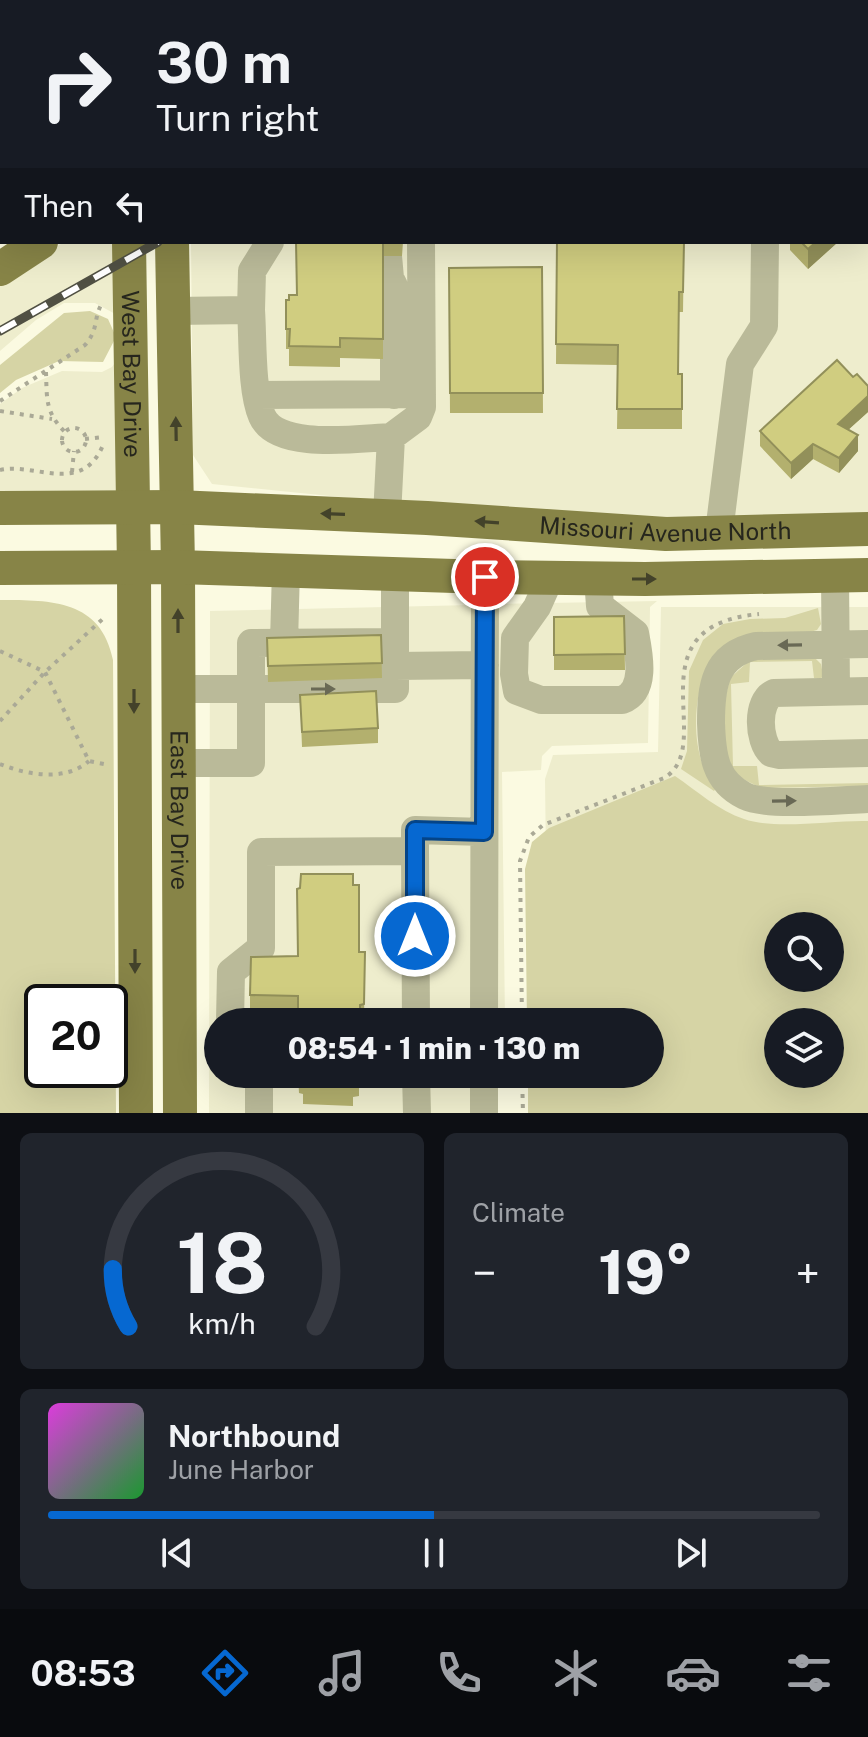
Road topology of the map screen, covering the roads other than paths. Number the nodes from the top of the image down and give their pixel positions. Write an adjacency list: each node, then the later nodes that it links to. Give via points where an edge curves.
1 (38, 244): 7 (main road)
2 (129, 244): 15 (main road, West Bay Drive)
3 (172, 244): 9 (main road, West Bay Drive)
4 (269, 244): 8 (street, via 252,271)
5 (768, 244): 18 (street, via 764,326 740,364)
6 (403, 252): 10 (street); 10 (street, via 390,278)
7 (2, 267)
8 (251, 310): 9 (street); 11 (street)
9 (173, 311): 13 (main road, West Bay Drive, one-way to 9)
10 (408, 394): 11 (street); 12 (street, via 422,407 418,417)
11 (257, 395): 12 (street, via 262,418 284,435 310,440)
12 (391, 437): 16 (street)
13 (177, 507): 15 (main road, Missouri Avenue North); 16 (main road, Missouri Avenue North, one-way to 13); 19 (main road, East Bay Drive)
14 (0, 508): 15 (main road, Missouri Avenue North)
15 (133, 508): 21 (main road, East Bay Drive)
16 (387, 516): 18 (main road, Missouri Avenue North, one-way to 16, via 666,534)
17 (868, 529): 18 (main road, Missouri Avenue North)
18 (719, 532)
19 (178, 567): 21 (main road, Missouri Avenue North); 22 (main road, Missouri Avenue North); 36 (main road, East Bay Drive, one-way to 19)
20 (0, 568): 21 (main road, Missouri Avenue North)
21 (134, 568): 53 (main road, East Bay Drive, one-way to 53)
22 (286, 569): 23 (main road, Missouri Avenue North); 30 (street)
23 (395, 574): 25 (main road, Missouri Avenue North); 33 (street)
24 (852, 575): 27 (main road, Missouri Avenue North, one-way to 24); 32 (street)
25 (485, 577): 26 (main road, Missouri Avenue North); 28 (street)
26 (550, 578): 27 (main road, Missouri Avenue North); 29 (street)
27 (598, 578): 35 (street, via 600,606 635,633 638,676 631,697 541,700 517,691)
28 (485, 635): 29 (street); 34 (street)
29 (515, 638): 35 (street)
30 (284, 643): 33 (street); 37 (street, via 251,643)
31 (868, 644): 32 (street)
32 (836, 645): 38 (street); 42 (street, one-way to 42, via 756,646 725,663 711,693 713,757 727,784 750,798)
33 (395, 666): 34 (street); 37 (street, one-way to 33)
34 (485, 668): 35 (street); 43 (street)
35 (514, 674)
36 (178, 689): 37 (street); 41 (main road, East Bay Drive)
37 (251, 689): 41 (street, via 251,763)
38 (836, 691): 39 (street); 40 (street, via 768,695 762,705 765,747 780,755)
39 (868, 691)
40 (868, 753)
41 (178, 763): 54 (main road, East Bay Drive)
42 (868, 799)
43 (484, 832): 44 (street, via 415,830); 49 (street)
44 (415, 851): 45 (street, via 261,852); 48 (street)
45 (261, 948): 46 (street); 47 (street, via 231,972)
46 (273, 977)
47 (230, 1008)
48 (416, 1008)
49 (484, 1008)
50 (259, 1088): 55 (street)
51 (416, 1088): 56 (street)
52 (484, 1088): 57 (street)
53 (136, 1113)
54 (180, 1113)
55 (259, 1113)
56 (417, 1113)
57 (484, 1113)

